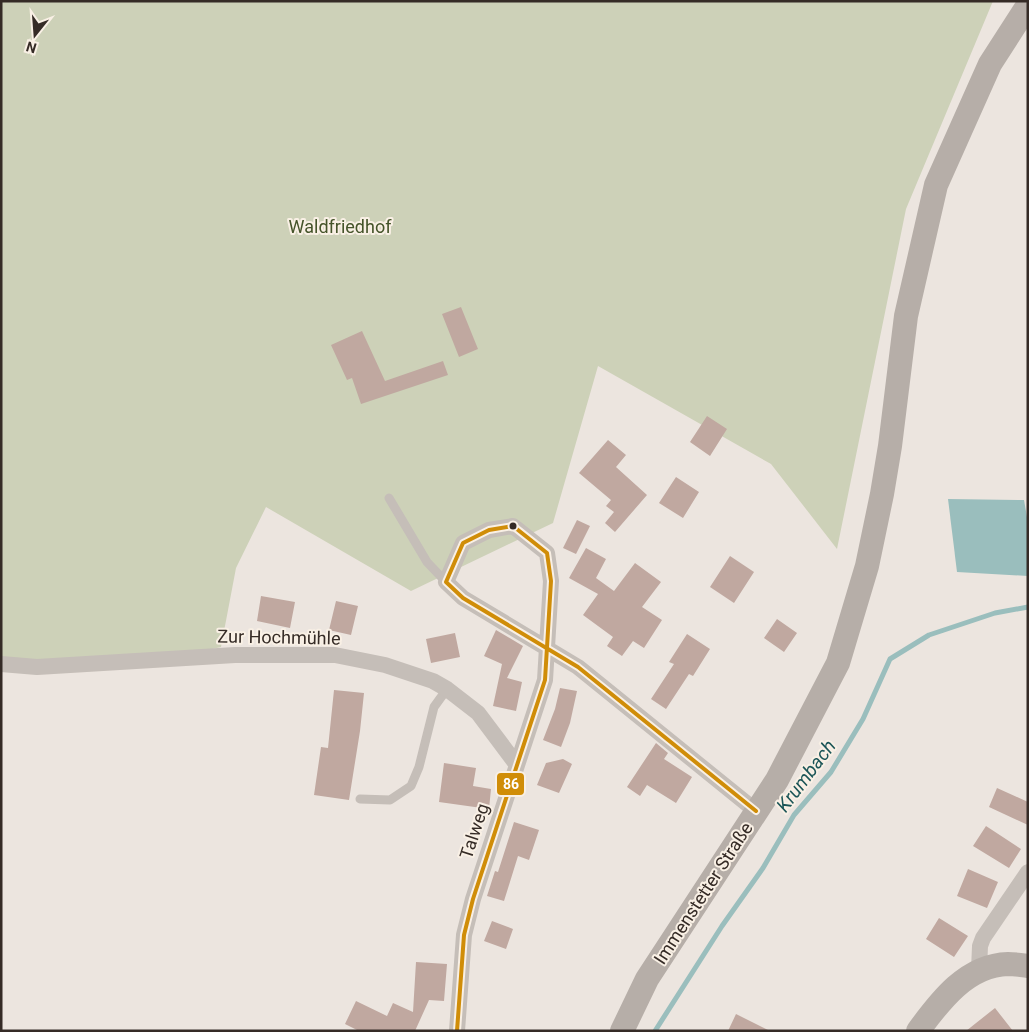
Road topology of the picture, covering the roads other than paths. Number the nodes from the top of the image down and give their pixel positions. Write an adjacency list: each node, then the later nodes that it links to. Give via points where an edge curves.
1 (1028, 5): 9 (main road, Immenstetter Straße, via 990,64 936,185 906,316 890,446 867,566 838,663 778,780)
2 (389, 498): 3 (lane, via 427,562)
3 (446, 582): 4 (street, via 463,598); 4 (street, Talweg, via 462,543 489,530 513,526 548,553 551,581)
4 (547, 648): 7 (street, Talweg, via 545,680); 9 (street, via 578,667)
5 (1, 664): 6 (street, Zur Hochmühle, via 37,667 234,654 335,655 385,665)
6 (447, 689): 7 (street, Zur Hochmühle, via 478,713); 8 (lane, via 434,707 411,786 390,800)
7 (517, 765): 13 (street, Talweg, via 464,935)
8 (360, 798)
9 (756, 811): 14 (main road, Immenstetter Straße, via 647,979)
10 (1028, 872): 12 (street, via 983,938)
11 (1028, 966): 12 (main road, via 1007,964)
12 (979, 970): 15 (main road, via 959,983 935,1007)
13 (457, 1031)
14 (622, 1031)
15 (918, 1031)

